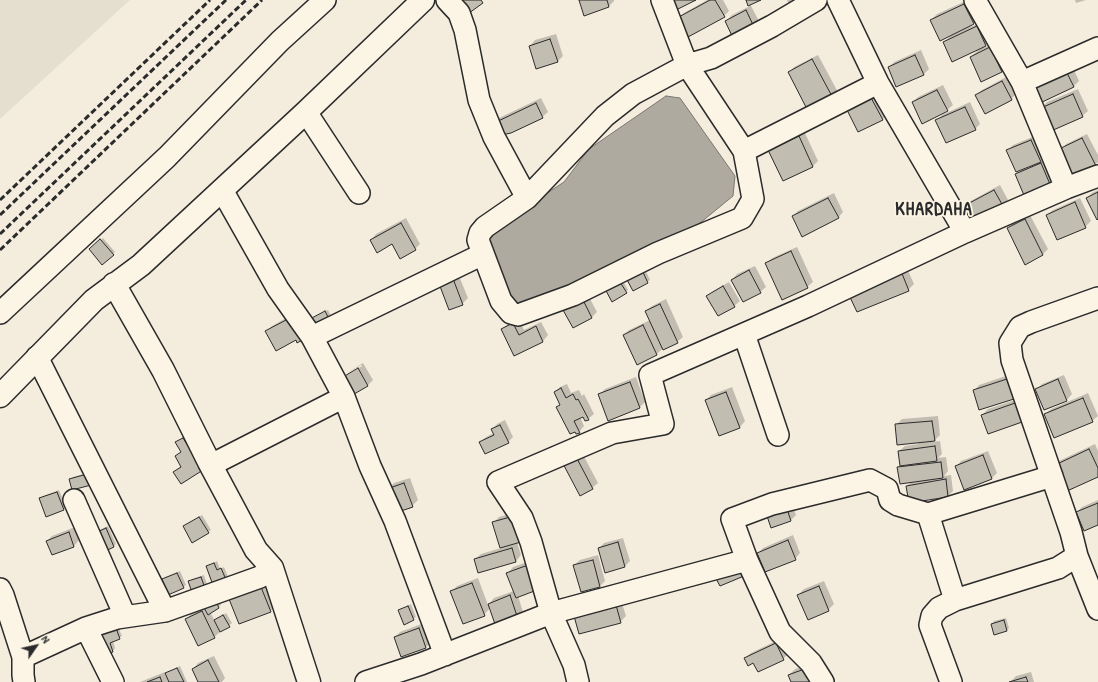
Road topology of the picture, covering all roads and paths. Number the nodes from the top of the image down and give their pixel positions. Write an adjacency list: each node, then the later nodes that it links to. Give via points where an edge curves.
1 (325, 0): 23 (street, via 280,41 167,157)
2 (422, 0): 12 (street)
3 (447, 0): 18 (street, via 459,13 465,30 479,100 494,137)
4 (662, 0): 9 (street)
5 (816, 0): 9 (street, via 711,58)
6 (838, 0): 11 (street)
7 (975, 0): 10 (street)
8 (1098, 48): 10 (street)
9 (687, 65): 13 (street); 18 (street, via 633,94 605,116)
10 (1022, 82): 15 (street)
11 (878, 83): 13 (street); 19 (street)
12 (306, 112): 16 (street); 17 (street)
13 (744, 151): 20 (street, via 754,198 742,218 658,253 573,295 518,315 511,313 501,301)
14 (1098, 176): 15 (street)
15 (1066, 188): 19 (street)
16 (222, 190): 21 (street, via 141,265); 25 (street, via 278,289)
17 (359, 194)
18 (527, 198): 20 (street, via 482,230 478,240)
19 (965, 232): 24 (street)
20 (483, 254): 25 (street)
21 (114, 284): 26 (street, via 94,300); 30 (street, via 163,370)
22 (1098, 298): 31 (street, via 1025,324 1020,327 1010,344 1012,360)
23 (0, 313)
24 (744, 334): 29 (street); 41 (street, via 650,375 663,424 612,434 498,482 522,518)
25 (312, 338): 28 (street)
26 (37, 357): 27 (street); 40 (street)
27 (0, 396)
28 (344, 397): 30 (street); 44 (street, via 370,466 395,521)
29 (778, 435)
30 (211, 465): 36 (street, via 256,550)
31 (1052, 476): 33 (street); 34 (street)
32 (74, 500): 42 (street)
33 (928, 514): 35 (street, via 898,506 890,500 887,489 870,480 772,504 732,519); 38 (street)
34 (1077, 556): 38 (street, via 1058,568); 39 (street)
35 (747, 560): 41 (street); 51 (street, via 780,632 811,663)
36 (272, 568): 40 (street, via 260,576); 48 (street)
37 (0, 589): 45 (street)
38 (955, 600): 52 (street, via 939,608 932,616 930,625)
39 (1098, 609)
40 (165, 611): 42 (street)
41 (551, 614): 44 (street); 50 (street, via 574,665)
42 (125, 616): 43 (street)
43 (86, 628): 45 (street); 47 (street)
44 (445, 654): 49 (street)
45 (24, 656): 46 (street)
46 (24, 682)
47 (113, 682)
48 (309, 682)
49 (366, 682)
50 (578, 682)
51 (823, 682)
52 (951, 682)

